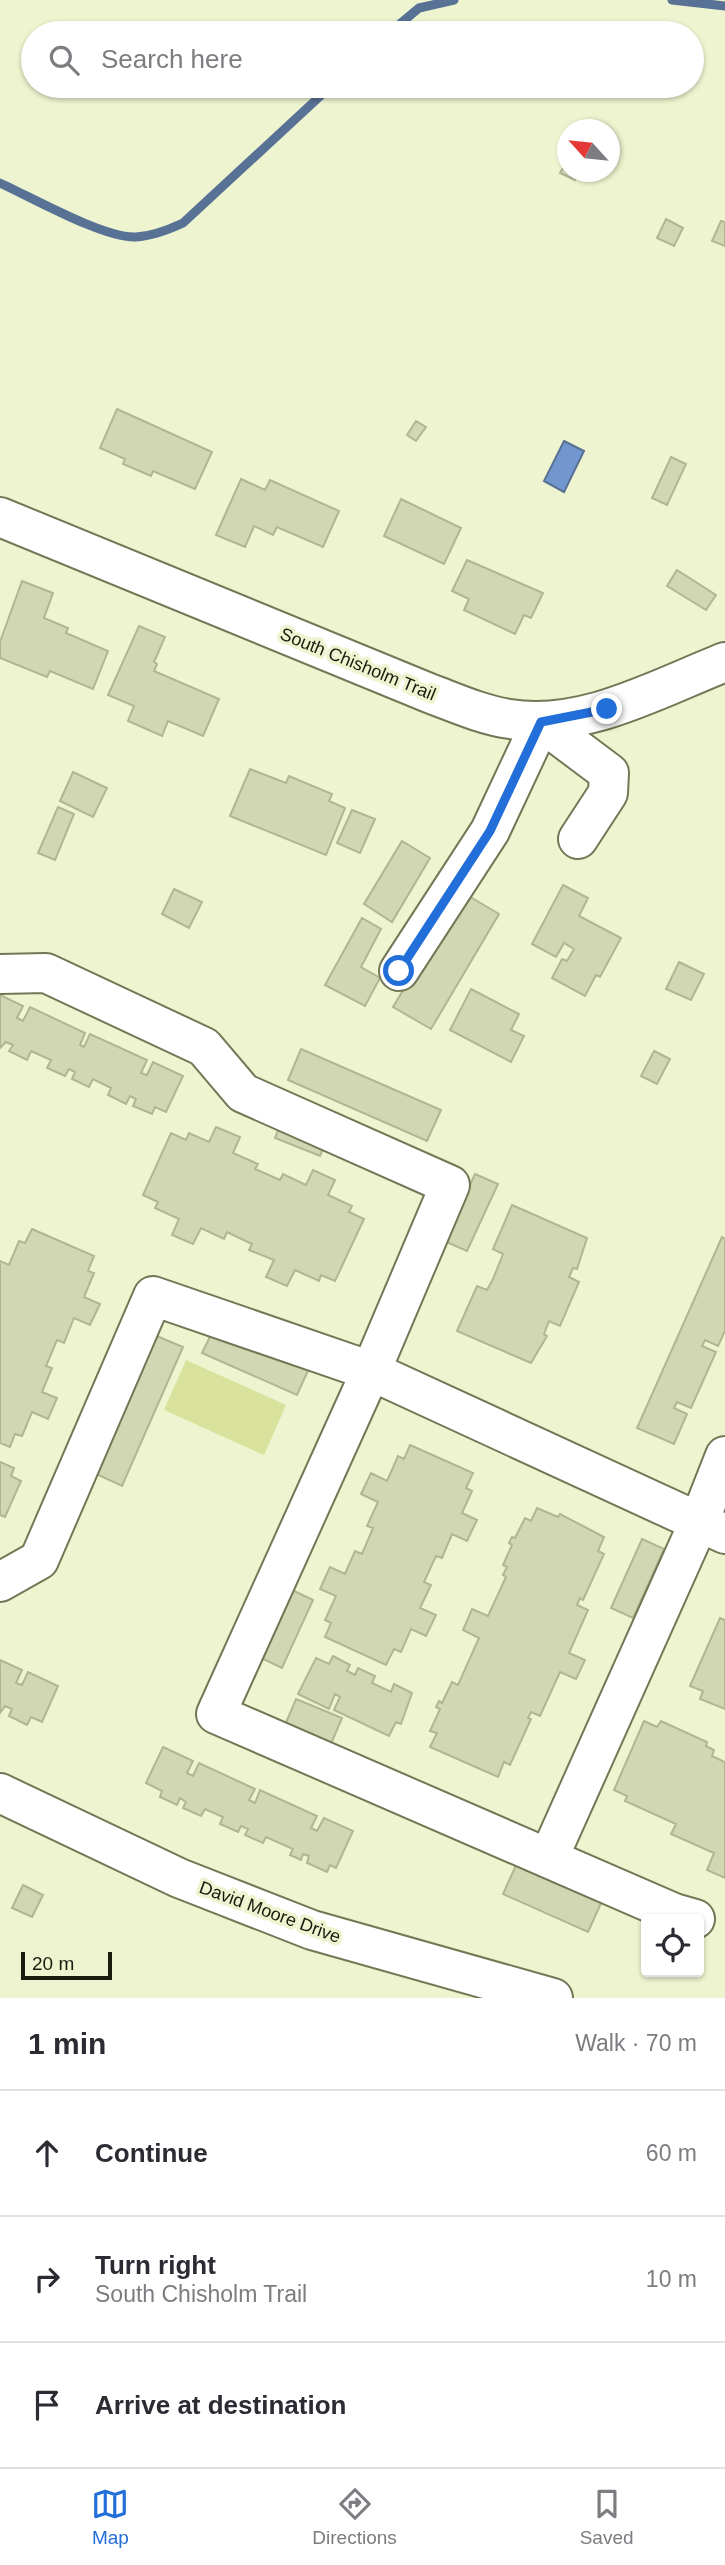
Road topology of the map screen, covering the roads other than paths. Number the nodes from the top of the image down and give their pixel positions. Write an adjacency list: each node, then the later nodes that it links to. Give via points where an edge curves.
1 (0, 517): 3 (street, South Chisholm Trail, via 429,693 483,713)
2 (725, 662): 3 (street, South Chisholm Trail, via 607,709)
3 (541, 722): 4 (street, via 609,773 608,793); 5 (street, via 490,831)
4 (578, 839)
5 (399, 971)
6 (0, 974): 7 (street, via 46,973 192,1041 204,1047 243,1093 450,1185)
7 (371, 1371): 9 (street); 10 (street, via 153,1296 39,1560); 12 (street, via 216,1714)
8 (725, 1456): 9 (street)
9 (712, 1528): 12 (street)
10 (0, 1582)
11 (0, 1793): 16 (street, David Moore Drive, via 179,1878 301,1926)
12 (549, 1857): 13 (street)
13 (677, 1914)
14 (704, 1922): 15 (street)
15 (725, 1928)
16 (553, 1998)

